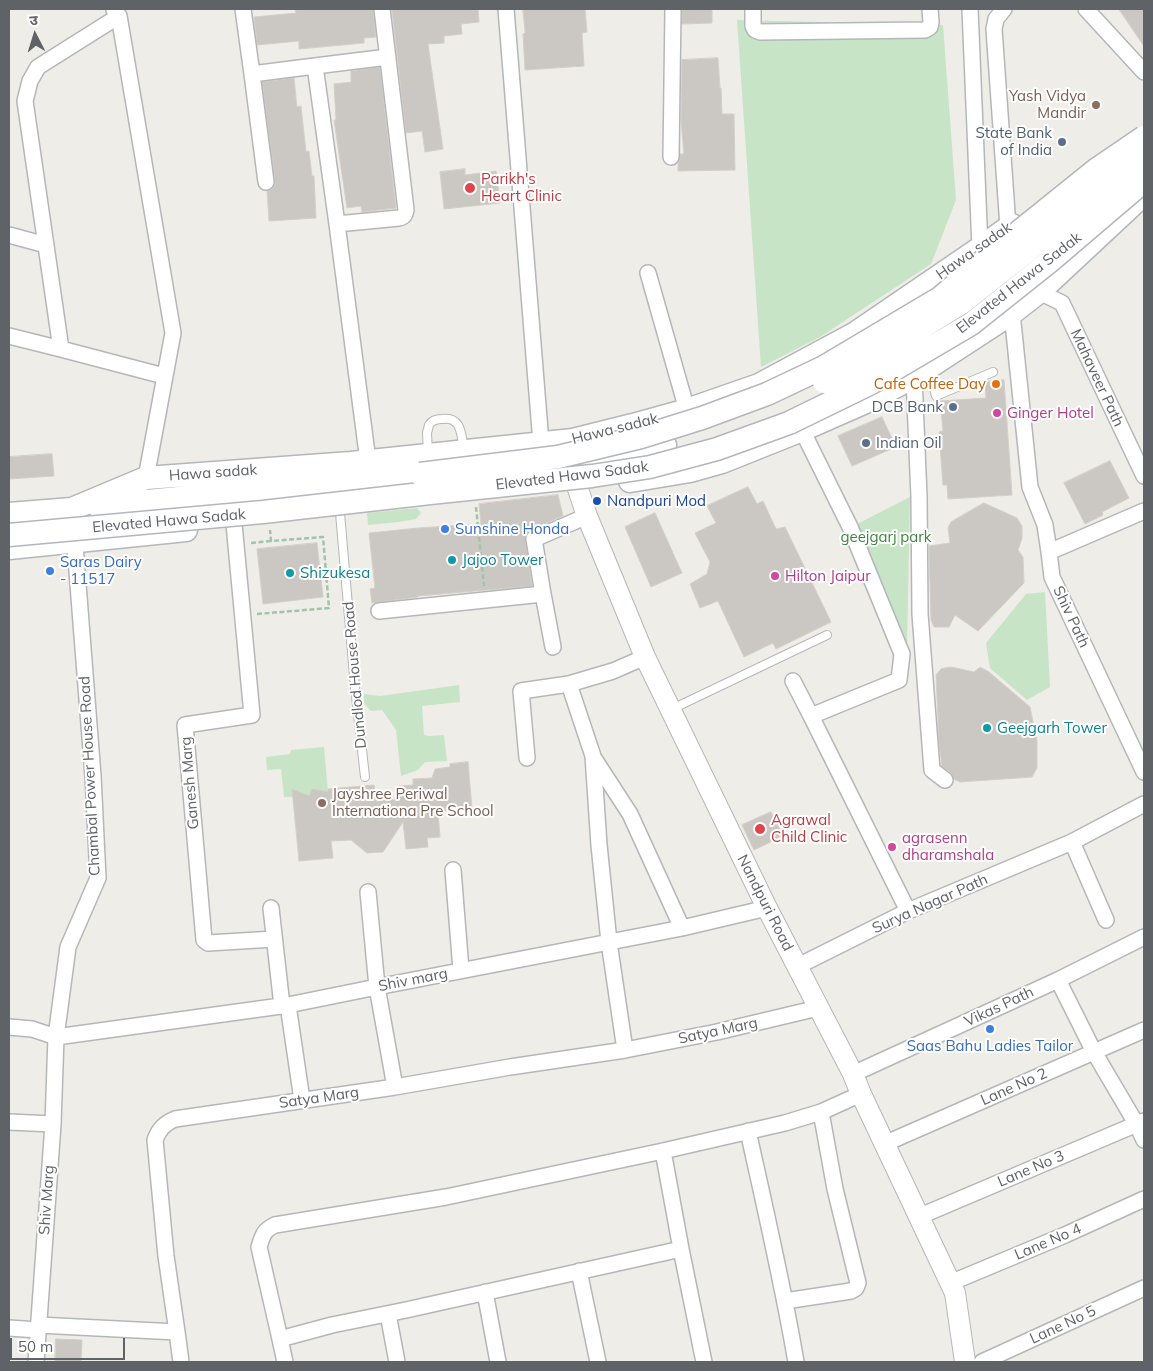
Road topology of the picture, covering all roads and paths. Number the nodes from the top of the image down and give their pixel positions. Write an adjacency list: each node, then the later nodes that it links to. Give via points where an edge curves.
1 (243, 9): 14 (street)
2 (382, 9): 11 (street)
3 (506, 9): 39 (street)
4 (673, 9): 17 (street)
5 (753, 9): 6 (street, via 753,26 760,32 925,30 930,27)
6 (930, 9)
7 (970, 9): 27 (street)
8 (1004, 9): 23 (street, via 996,19 994,29)
9 (1086, 9): 13 (street)
10 (116, 12): 26 (street, via 38,68 30,81 25,101); 35 (street, via 173,334)
11 (388, 57): 12 (street); 22 (street, via 405,214 399,218)
12 (315, 66): 14 (street); 22 (street)
13 (1144, 72)
14 (252, 74): 19 (street)
15 (1144, 127): 20 (main road, Hawa sadak)
16 (1144, 137): 42 (main road, Elevated Hawa Sadak, bridge, via 1097,168 940,298 824,367 767,394 641,437 558,457)
17 (671, 157)
18 (1144, 159): 43 (main road, bridge, via 960,304 861,365 756,414 665,445)
19 (266, 182)
20 (1058, 191): 23 (main road, Hawa sadak); 25 (main road)
21 (1143, 196): 25 (main road); 55 (main road, Elevated Hawa Sadak, bridge, via 1048,262 971,324 871,382 788,423 717,449 650,467 592,476 253,513)
22 (337, 224): 41 (street)
23 (1008, 227): 27 (main road, Hawa sadak)
24 (9, 235): 26 (street)
25 (1095, 239): 29 (main road)
26 (46, 245): 32 (street)
27 (980, 248): 36 (main road, Hawa sadak, via 854,334 759,385)
28 (648, 273): 36 (street)
29 (1038, 292): 30 (main road); 44 (street, Mahaveer Path, via 1062,303)
30 (1012, 313): 33 (main road); 59 (street, Shiv Path, via 1030,487 1046,526)
31 (9, 336): 32 (street)
32 (61, 349): 35 (street)
33 (921, 372): 34 (lane, via 936,396); 37 (main road, via 868,402); 75 (street, via 920,614 932,770)
34 (993, 372)
35 (164, 376): 45 (street)
36 (687, 410): 38 (main road, Hawa sadak)
37 (802, 430): 46 (main road, via 722,462 690,471); 70 (street, via 850,527 902,654 900,680)
38 (573, 440): 39 (main road, Hawa sadak); 43 (street, Nandpuri Road)
39 (541, 443): 40 (main road, Hawa sadak)
40 (464, 451): 42 (main road, Hawa sadak); 42 (lane, via 454,419 432,421 428,425)
41 (368, 461): 42 (main road, Hawa sadak); 45 (main road, Hawa sadak)
42 (424, 464): 48 (main road, Elevated Hawa Sadak)
43 (575, 464): 46 (street, Nandpuri Road)
44 (1144, 476)
45 (146, 478): 48 (main road, Hawa sadak)
46 (578, 489): 47 (main road); 52 (street, Nandpuri Road)
47 (475, 498): 50 (main road); 60 (path)
48 (72, 509): 51 (main road, Hawa sadak); 56 (street, Chambal Power House Road)
49 (1144, 511): 59 (street)
50 (340, 513): 54 (main road); 74 (lane, Dundlod House Road)
51 (9, 514)
52 (587, 516): 61 (street, via 534,539); 66 (street, Nandpuri Road)
53 (234, 524): 54 (main road); 56 (main road); 86 (street, Ganesh Marg, via 252,716 185,725 204,940 208,943)
54 (270, 531): 57 (path); 63 (path, via 323,537 329,608)
55 (9, 535)
56 (75, 542): 58 (main road); 96 (street, Chambal Power House Road, via 98,878 68,947)
57 (249, 543)
58 (9, 548)
59 (1049, 552): 73 (street, Shiv Path, via 1052,577)
60 (484, 590)
61 (543, 594): 62 (street); 65 (street)
62 (379, 611)
63 (255, 614)
64 (827, 635): 69 (lane)
65 (553, 647)
66 (644, 657): 68 (street, via 614,671); 69 (street, Nandpuri Road)
67 (793, 681): 70 (street)
68 (569, 684): 71 (street); 72 (street, via 521,691)
69 (670, 710): 81 (street, Nandpuri Road)
70 (811, 716): 82 (street)
71 (593, 756): 84 (street, via 630,814); 87 (street)
72 (527, 758)
73 (1144, 772)
74 (364, 778)
75 (945, 780)
76 (1144, 804): 77 (street, Surya Nagar Path)
77 (1072, 842): 82 (street, Surya Nagar Path); 83 (street)
78 (454, 870): 89 (street)
79 (368, 892): 91 (street)
80 (271, 908): 86 (street)
81 (767, 908): 84 (street, Shiv marg); 88 (street, Nandpuri Road)
82 (908, 911): 88 (street, Surya Nagar Path)
83 (1106, 920)
84 (682, 928): 87 (street, Shiv marg)
85 (1144, 937): 90 (street, Vikas Path)
86 (274, 939): 92 (street)
87 (609, 942): 89 (street, Shiv marg); 97 (street)
88 (798, 966): 93 (street, Nandpuri Road)
89 (461, 970): 91 (street, Shiv marg)
90 (1058, 980): 98 (street); 99 (street, Vikas Path)
91 (377, 987): 92 (street, Shiv marg); 100 (street)
92 (285, 1006): 96 (street, Shiv marg); 102 (street)
93 (818, 1008): 97 (street, Satya Marg); 99 (street, Nandpuri Road)
94 (9, 1027): 96 (street, via 32,1029)
95 (1144, 1030): 98 (street, Lane No 2)
96 (56, 1037): 106 (street, Shiv Marg)
97 (624, 1050): 100 (street, Satya Marg)
98 (1094, 1052): 105 (street); 109 (street, Lane No 2)
99 (853, 1074): 101 (street, Nandpuri Road)
100 (395, 1087): 102 (street, Satya Marg)
101 (861, 1094): 103 (street); 109 (street, Nandpuri Road)
102 (302, 1100): 122 (street, Satya Marg, via 175,1119 159,1130 155,1140)
103 (821, 1112): 107 (street); 118 (street, via 835,1190 858,1283 851,1291)
104 (9, 1122): 106 (street)
105 (1141, 1123): 108 (street); 112 (street, Lane No 3)
106 (53, 1124): 121 (street, Shiv Marg)
107 (748, 1131): 110 (street); 118 (street)
108 (1144, 1140)
109 (884, 1144): 112 (street, Nandpuri Road)
110 (663, 1151): 113 (street); 123 (street, via 446,1197 275,1225 266,1230 259,1247)
111 (1144, 1199): 115 (street, Lane No 4)
112 (918, 1217): 115 (street, Nandpuri Road)
113 (681, 1249): 114 (street); 130 (street)
114 (579, 1271): 117 (street); 129 (street)
115 (950, 1283): 132 (street, Nandpuri Road, via 955,1293)
116 (1144, 1288): 132 (street, Lane No 5)
117 (485, 1292): 119 (street); 128 (street)
118 (785, 1301): 131 (street)
119 (388, 1314): 123 (street); 127 (street)
120 (9, 1328): 121 (street)
121 (38, 1328): 122 (street); 124 (street, Shiv Marg)
122 (176, 1332): 125 (street, Satya Marg)
123 (280, 1339): 126 (street)
124 (36, 1362)
125 (181, 1362)
126 (285, 1362)
127 (397, 1362)
128 (498, 1362)
129 (598, 1362)
130 (704, 1362)
131 (796, 1362)
132 (966, 1362)

